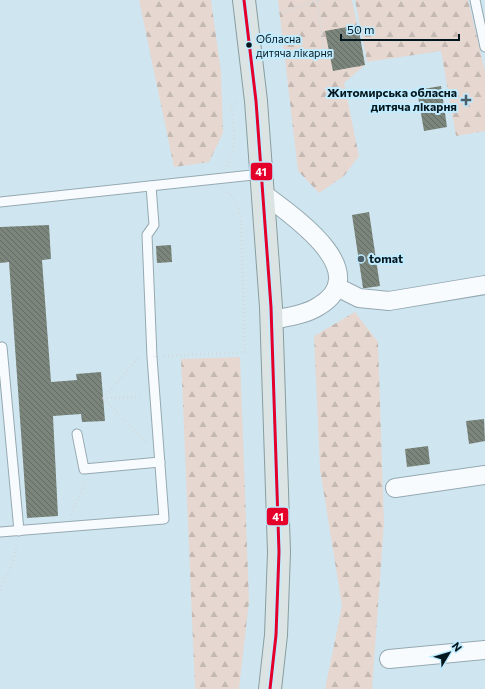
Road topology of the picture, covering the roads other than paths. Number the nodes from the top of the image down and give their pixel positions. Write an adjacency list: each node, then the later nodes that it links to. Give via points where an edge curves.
1 (244, 0): 4 (main road)
2 (475, 0): 3 (lane)
3 (485, 46)
4 (263, 184): 5 (lane); 8 (street, via 328,250 338,270); 9 (main road)
5 (151, 186): 6 (lane); 12 (lane, via 154,225 147,235)
6 (0, 202)
7 (485, 285): 8 (street, via 389,301 359,298)
8 (337, 287): 9 (street, via 331,298 318,307)
9 (272, 320): 19 (main road, via 279,552 276,635)
10 (2, 346): 15 (lane)
11 (77, 434): 12 (lane, via 84,469)
12 (160, 459): 15 (lane, via 164,519)
13 (485, 475): 14 (street)
14 (395, 488)
15 (20, 531): 16 (lane)
16 (0, 532)
17 (485, 650): 18 (street)
18 (389, 659)
19 (270, 689)

